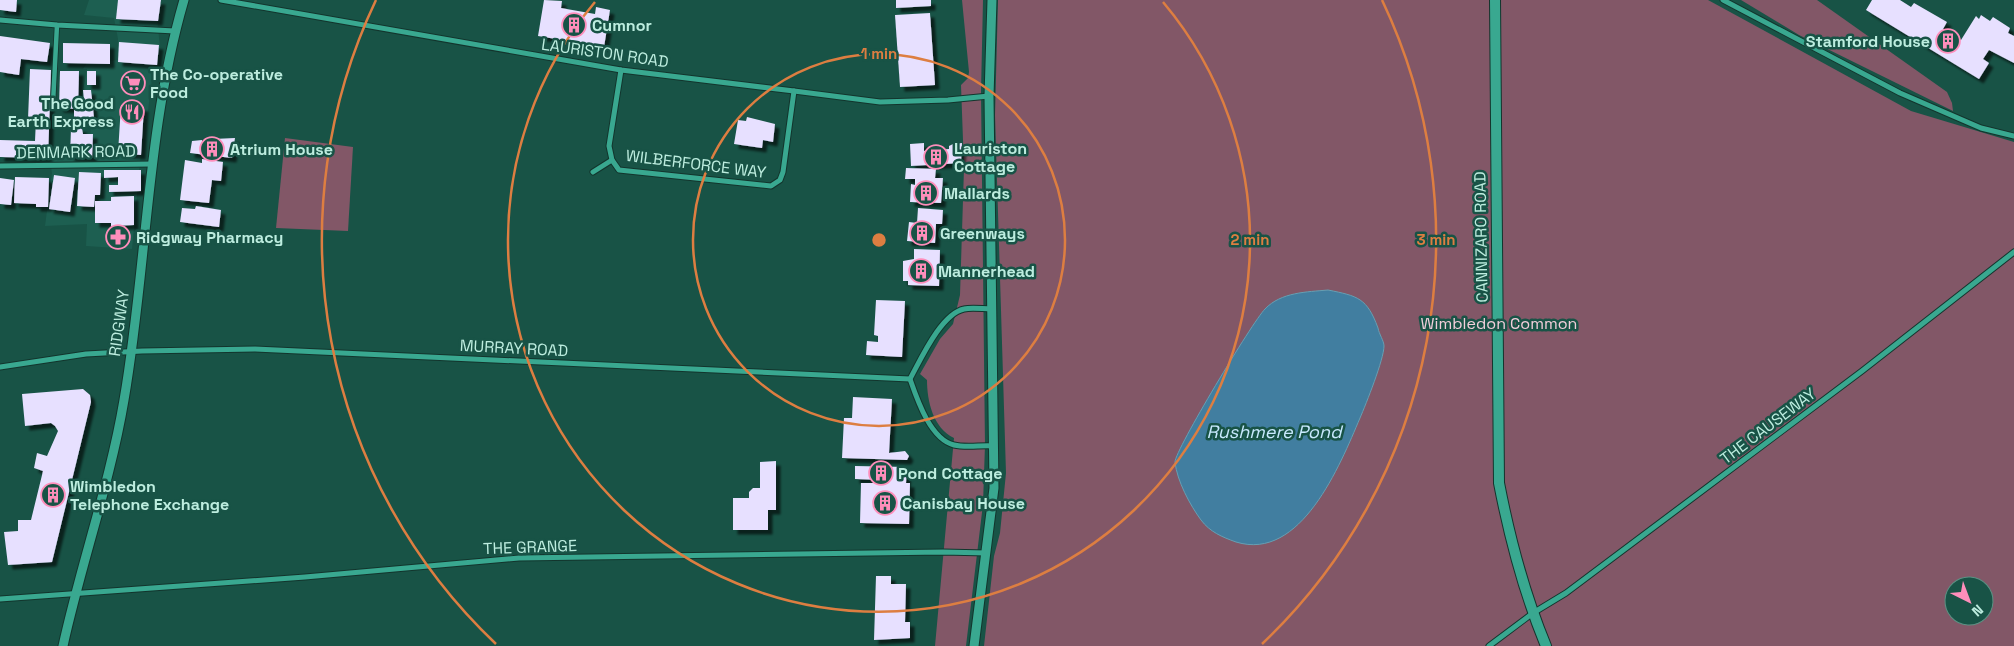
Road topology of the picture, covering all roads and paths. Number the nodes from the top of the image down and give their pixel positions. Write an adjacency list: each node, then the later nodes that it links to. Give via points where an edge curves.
1 (184, 0): 8 (street, RIDGWAY)
2 (221, 0): 9 (street, LAURISTON ROAD)
3 (992, 0): 11 (street)
4 (1495, 0): 27 (main road, CANNIZARO ROAD, via 1499,483 1511,543)
5 (1723, 0): 13 (street, via 1900,94 1981,128)
6 (0, 20): 7 (street)
7 (57, 25): 8 (street); 12 (street)
8 (175, 30): 15 (street, RIDGWAY)
9 (621, 70): 10 (street, LAURISTON ROAD); 14 (street, WILBERFORCE WAY, via 609,146)
10 (794, 91): 11 (street, LAURISTON ROAD, via 880,102); 14 (street, WILBERFORCE WAY, via 783,172 780,180 771,186 619,170)
11 (989, 96): 19 (street)
12 (53, 103)
13 (2014, 136)
14 (612, 160): 17 (street, WILBERFORCE WAY)
15 (153, 164): 16 (street, DENMARK ROAD); 20 (street, RIDGWAY)
16 (0, 166)
17 (593, 172)
18 (2014, 252): 27 (street, THE CAUSEWAY, via 1566,594)
19 (991, 309): 22 (street, via 963,309 948,318); 23 (street)
20 (130, 351): 21 (street, MURRAY ROAD); 22 (street, MURRAY ROAD, via 255,349); 25 (street, RIDGWAY, via 116,437)
21 (0, 366)
22 (910, 379): 23 (street, via 920,408 948,443 955,446)
23 (993, 446): 24 (street, via 994,488)
24 (987, 553): 25 (street, THE GRANGE, via 519,558); 29 (street)
25 (74, 593): 26 (street, THE GRANGE); 28 (street, RIDGWAY)
26 (0, 599)
27 (1533, 613): 30 (street, THE CAUSEWAY); 31 (main road, CANNIZARO ROAD)
28 (63, 646)
29 (974, 646)
30 (1488, 646)
31 (1546, 646)

